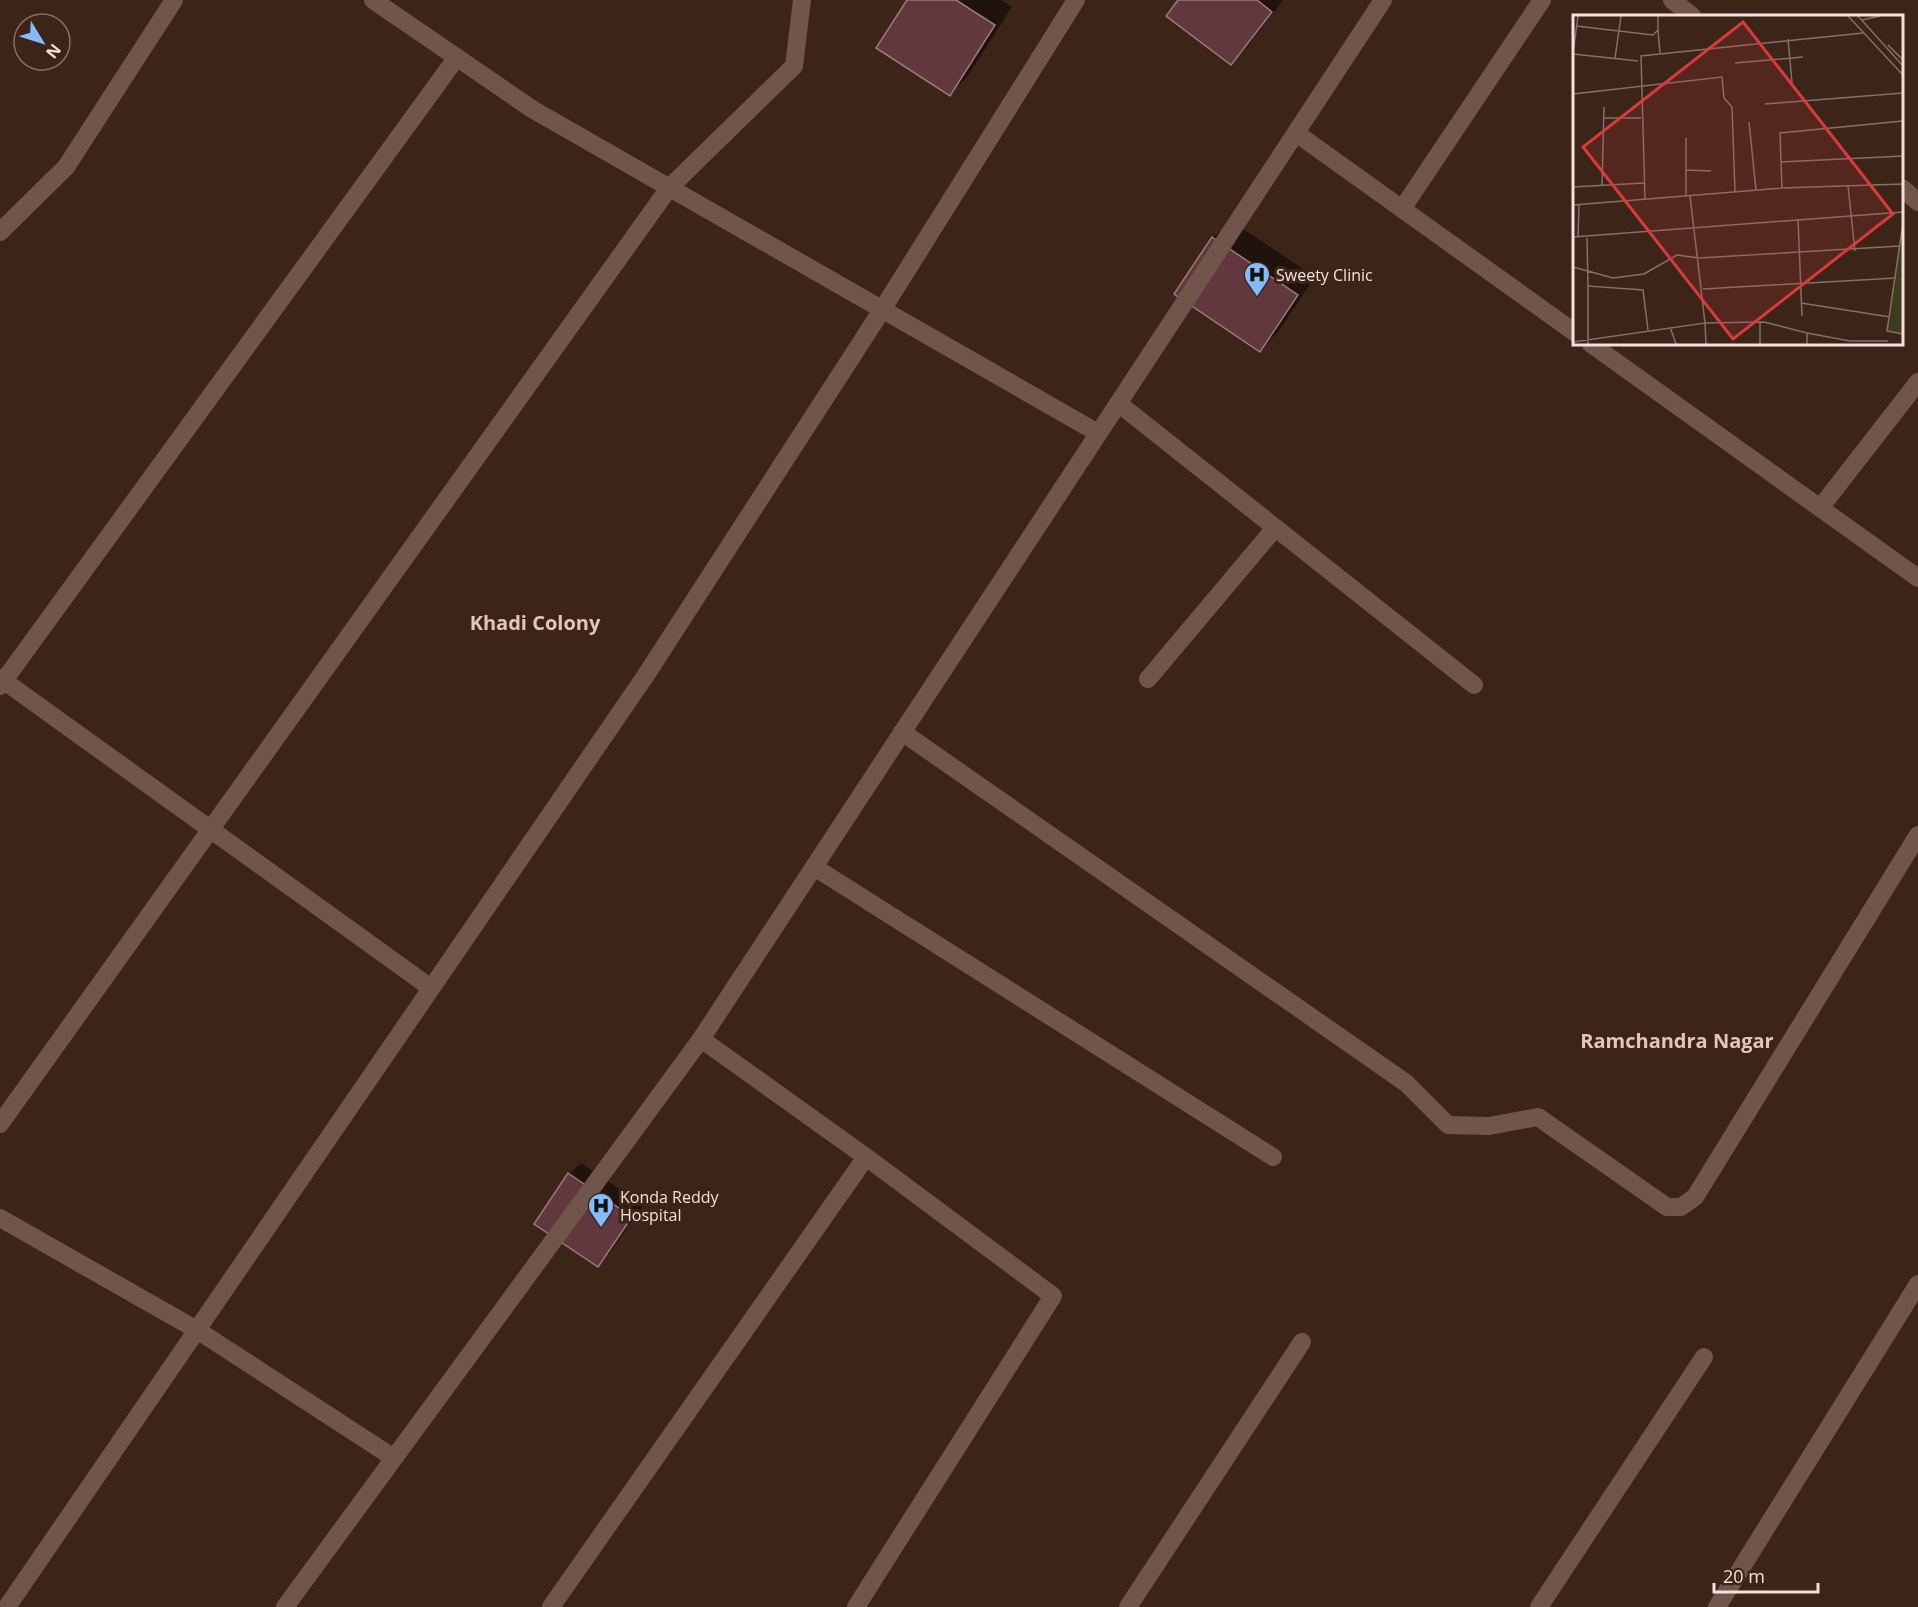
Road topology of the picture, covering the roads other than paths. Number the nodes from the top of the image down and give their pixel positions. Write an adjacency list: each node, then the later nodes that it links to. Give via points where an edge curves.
1 (174, 0): 15 (street, via 66,167)
2 (373, 0): 9 (street)
3 (802, 0): 11 (street, via 794,66)
4 (1076, 0): 16 (street)
5 (1383, 0): 10 (street)
6 (1542, 0): 14 (street)
7 (1672, 0): 8 (street)
8 (1691, 15)
9 (457, 57): 11 (street, via 532,109); 26 (street)
10 (1296, 133): 14 (street); 20 (street)
11 (669, 188): 16 (street); 29 (street)
12 (1903, 189): 13 (street)
13 (1918, 202)
14 (1402, 208): 17 (street)
15 (0, 232)
16 (882, 310): 21 (street); 32 (street, via 646,675)
17 (1573, 331)
18 (1592, 345): 22 (street)
19 (1918, 382): 22 (street)
20 (1118, 403): 21 (street); 23 (street)
21 (1098, 434): 28 (street)
22 (1820, 508): 24 (street)
23 (1275, 528): 25 (street); 27 (street)
24 (1918, 578)
25 (1148, 679)
26 (1, 681): 29 (street)
27 (1474, 685)
28 (902, 732): 30 (street, via 1406,1083 1448,1125 1489,1126 1538,1117 1667,1207 1681,1207 1695,1197); 31 (street)
29 (211, 829): 32 (street); 34 (street)
30 (1918, 835)
31 (814, 867): 33 (street); 36 (street)
32 (431, 988): 39 (street)
33 (701, 1039): 35 (street); 42 (street)
34 (0, 1124)
35 (866, 1157): 45 (street); 46 (street, via 1053,1296)
36 (1273, 1157)
37 (0, 1218): 39 (street)
38 (1918, 1284): 49 (street)
39 (197, 1330): 42 (street); 43 (street)
40 (1302, 1342): 47 (street)
41 (1704, 1358): 48 (street)
42 (394, 1458): 44 (street)
43 (7, 1607)
44 (285, 1607)
45 (551, 1607)
46 (856, 1607)
47 (1128, 1607)
48 (1539, 1607)
49 (1717, 1607)

